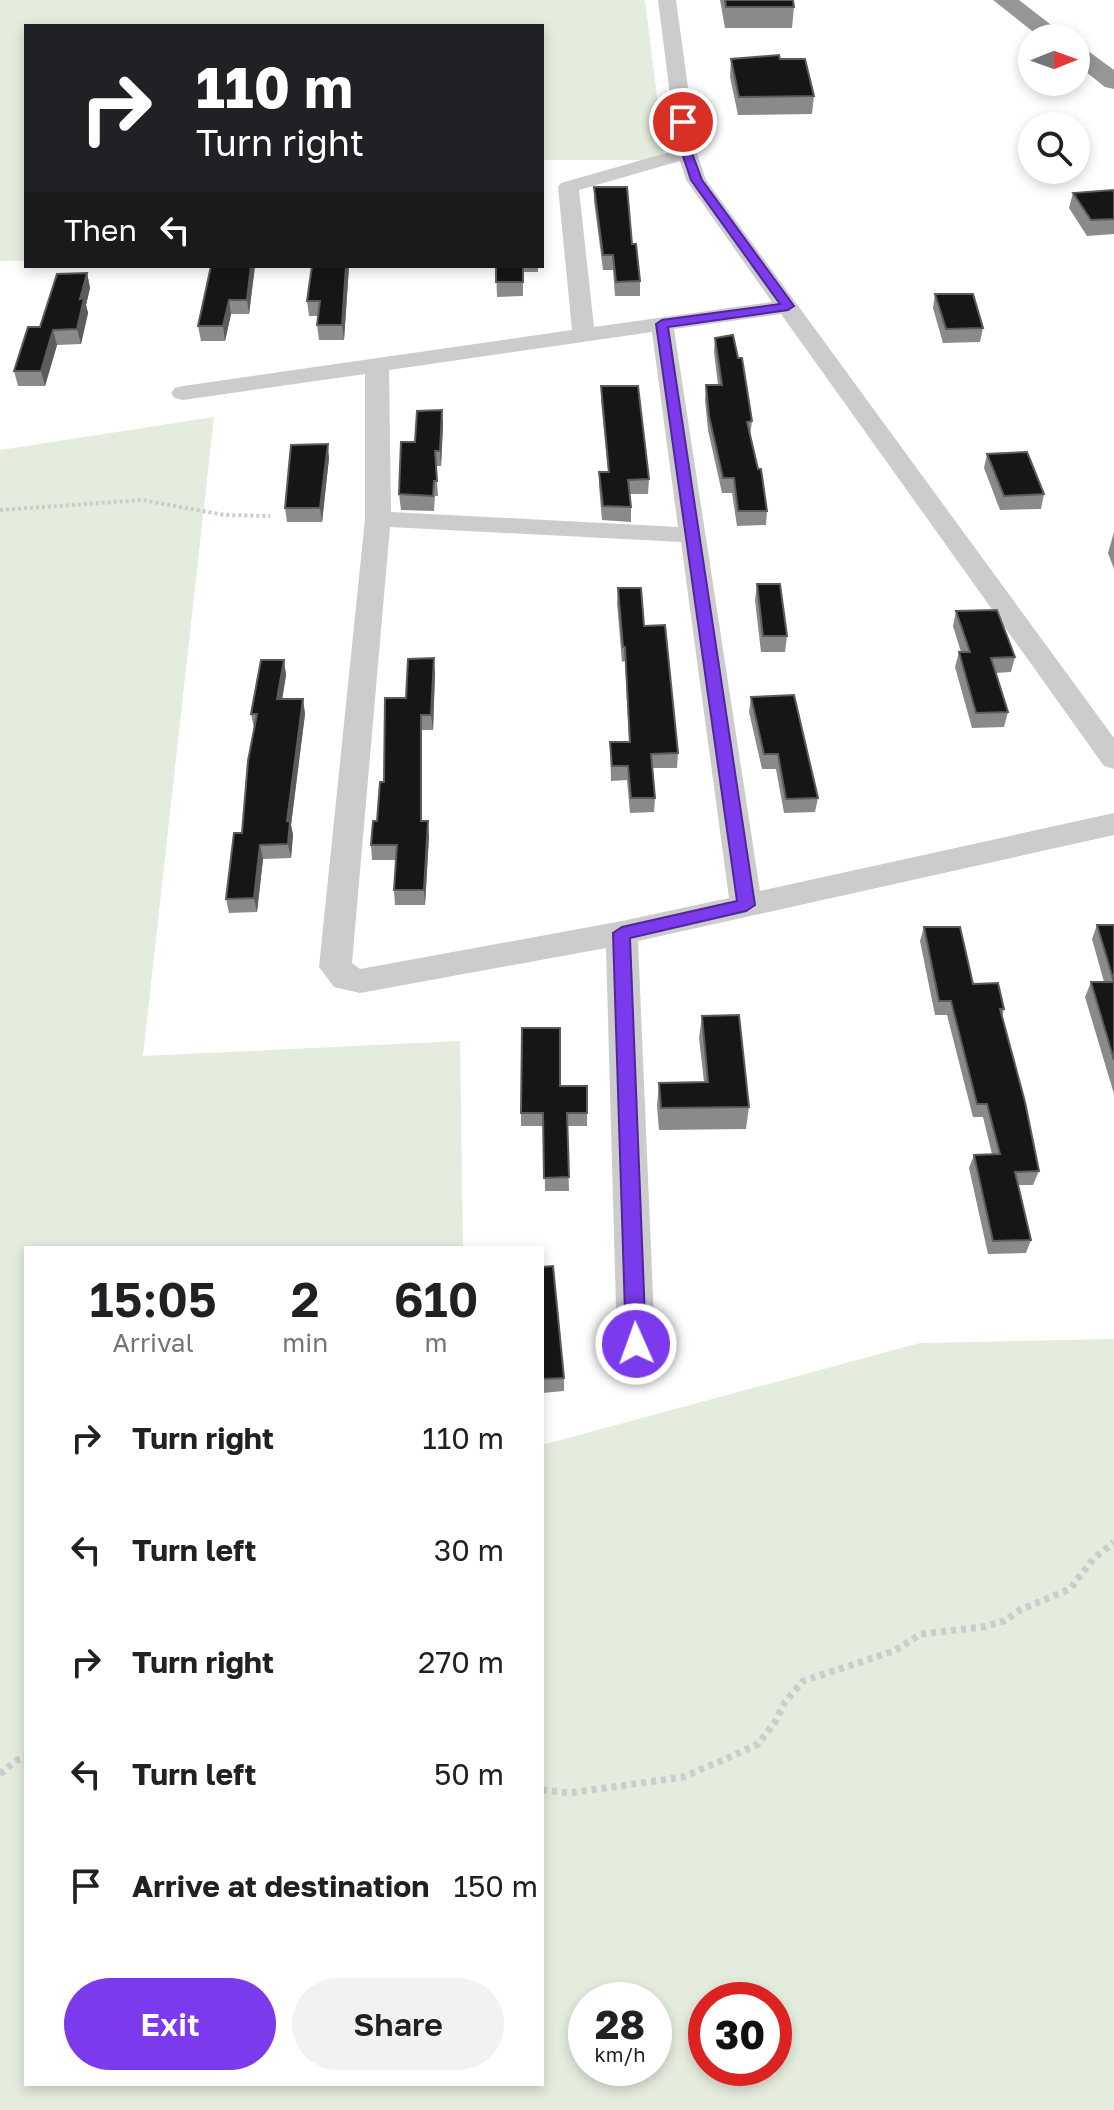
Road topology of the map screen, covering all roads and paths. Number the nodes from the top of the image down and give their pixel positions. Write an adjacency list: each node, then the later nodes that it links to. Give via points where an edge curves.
1 (667, 0): 6 (street)
2 (1004, 0): 3 (highway)
3 (1037, 24)
4 (1090, 64): 5 (highway)
5 (1114, 82)
6 (687, 153): 7 (street, via 706,196); 9 (street, via 568,187)
7 (788, 306): 8 (street); 16 (street)
8 (662, 324): 9 (street); 15 (street)
9 (584, 335): 10 (street)
10 (377, 364): 11 (street); 14 (street)
11 (183, 393)
12 (0, 510): 13 (path, via 142,500 225,515)
13 (270, 516)
14 (378, 519): 15 (street); 19 (street, via 335,967 346,978 360,981)
15 (693, 535): 18 (street)
16 (1114, 759)
17 (1114, 824): 18 (street)
18 (746, 905): 19 (street)
19 (622, 933): 20 (street)
20 (636, 1344)
21 (1114, 1542): 24 (path, via 1070,1589 1004,1621 921,1634 894,1651 803,1681 758,1744 718,1762 683,1777 642,1784 570,1793)
22 (24, 1758): 23 (path)
23 (0, 1774)
24 (544, 1790)

